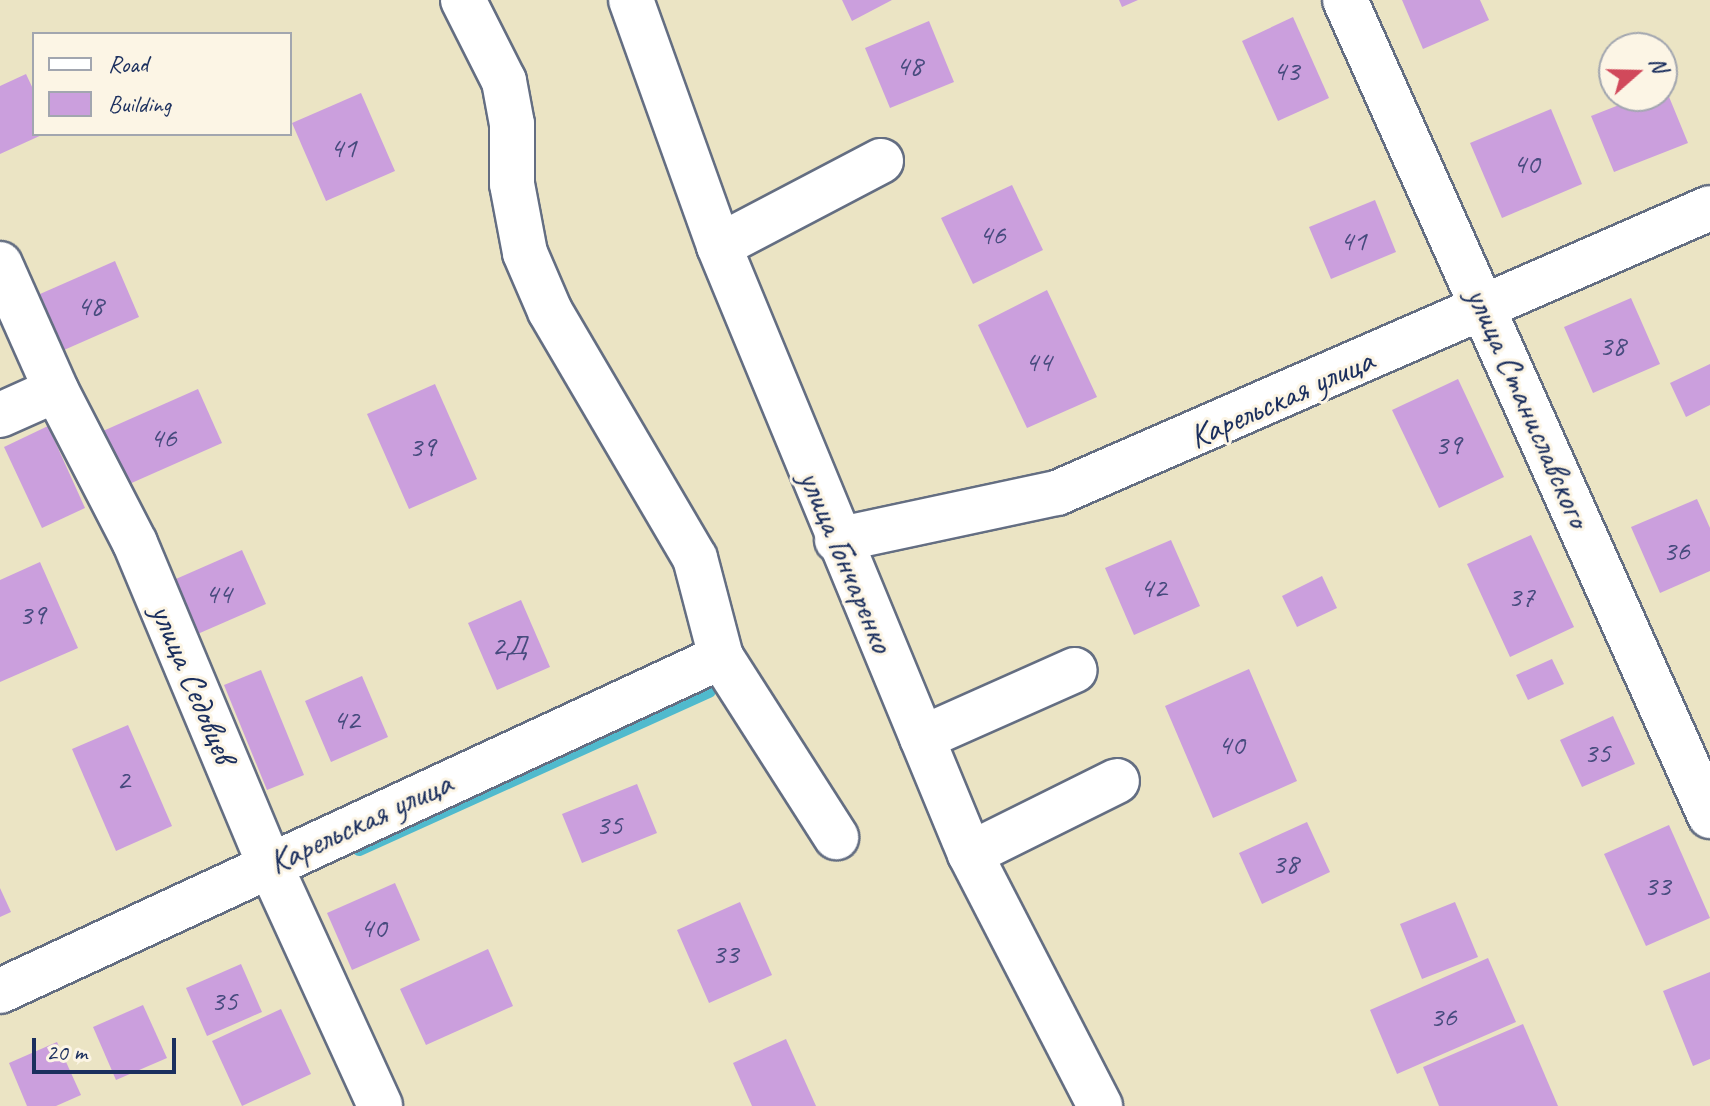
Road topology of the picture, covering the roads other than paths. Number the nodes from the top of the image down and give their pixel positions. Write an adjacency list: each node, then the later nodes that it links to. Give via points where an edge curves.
1 (463, 0): 12 (street, via 504,81 512,124 512,184 525,253 550,311 695,558)
2 (631, 0): 6 (street, улица Гончаренко)
3 (1345, 0): 8 (street, улица Станиславского)
4 (881, 161): 6 (street)
5 (1710, 208): 8 (street, Карельская улица)
6 (719, 246): 11 (street, улица Гончаренко)
7 (0, 264): 9 (street, улица Седовцев)
8 (1485, 305): 11 (street, Карельская улица, via 1057,493); 16 (street, улица Станиславского)
9 (56, 390): 10 (street); 19 (street, улица Седовцев, via 135,543)
10 (0, 415)
11 (837, 540): 14 (street, улица Гончаренко)
12 (721, 657): 17 (street); 19 (street, Карельская улица)
13 (1075, 670): 14 (street)
14 (922, 738): 18 (street, улица Гончаренко)
15 (1117, 781): 18 (street)
16 (1710, 816)
17 (836, 837)
18 (970, 854): 22 (street, улица Гончаренко)
19 (269, 863): 20 (street, Карельская улица); 21 (street, улица Седовцев)
20 (0, 991)
21 (380, 1106)
22 (1100, 1106)

